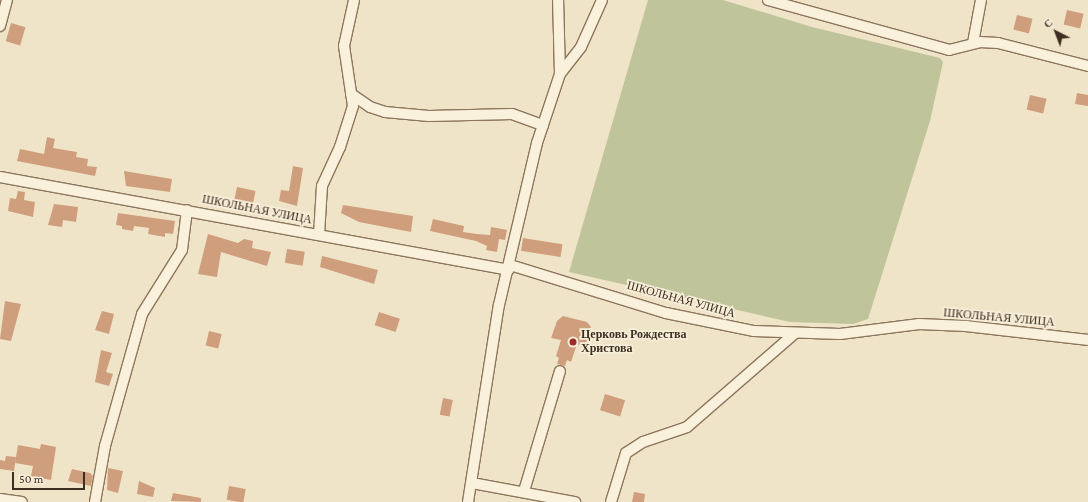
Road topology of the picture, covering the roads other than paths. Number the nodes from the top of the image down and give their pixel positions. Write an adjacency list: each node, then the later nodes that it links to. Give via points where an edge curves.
1 (7, 0): 8 (street)
2 (354, 0): 12 (street, via 344,46)
3 (558, 0): 11 (street)
4 (602, 0): 11 (street, via 582,47)
5 (768, 0): 7 (street)
6 (981, 0): 9 (street)
7 (798, 4): 9 (street, via 949,50)
8 (0, 26)
9 (973, 43): 10 (street, via 998,43)
10 (1088, 66)
11 (560, 74): 13 (street)
12 (351, 94): 13 (street, via 370,107 385,112 429,116 512,114); 16 (street, via 351,113 322,186)
13 (543, 125): 17 (street)
14 (0, 177): 15 (street, ШКОЛЬНАЯ УЛИЦА)
15 (187, 210): 16 (street, ШКОЛЬНАЯ УЛИЦА); 25 (street, via 182,250 142,314 105,446)
16 (318, 235): 17 (street, ШКОЛЬНАЯ УЛИЦА)
17 (510, 268): 18 (street, ШКОЛЬНАЯ УЛИЦА, via 713,325); 21 (street, via 487,369)
18 (795, 333): 19 (street, ШКОЛЬНАЯ УЛИЦА, via 840,334 898,324); 28 (street, via 692,423 643,442 626,453)
19 (1088, 340)
20 (560, 371): 22 (street)
21 (472, 482): 22 (street); 26 (street)
22 (524, 491): 27 (street)
23 (0, 499): 24 (street)
24 (22, 502)
25 (95, 502)
26 (468, 502)
27 (575, 502)
28 (611, 502)

